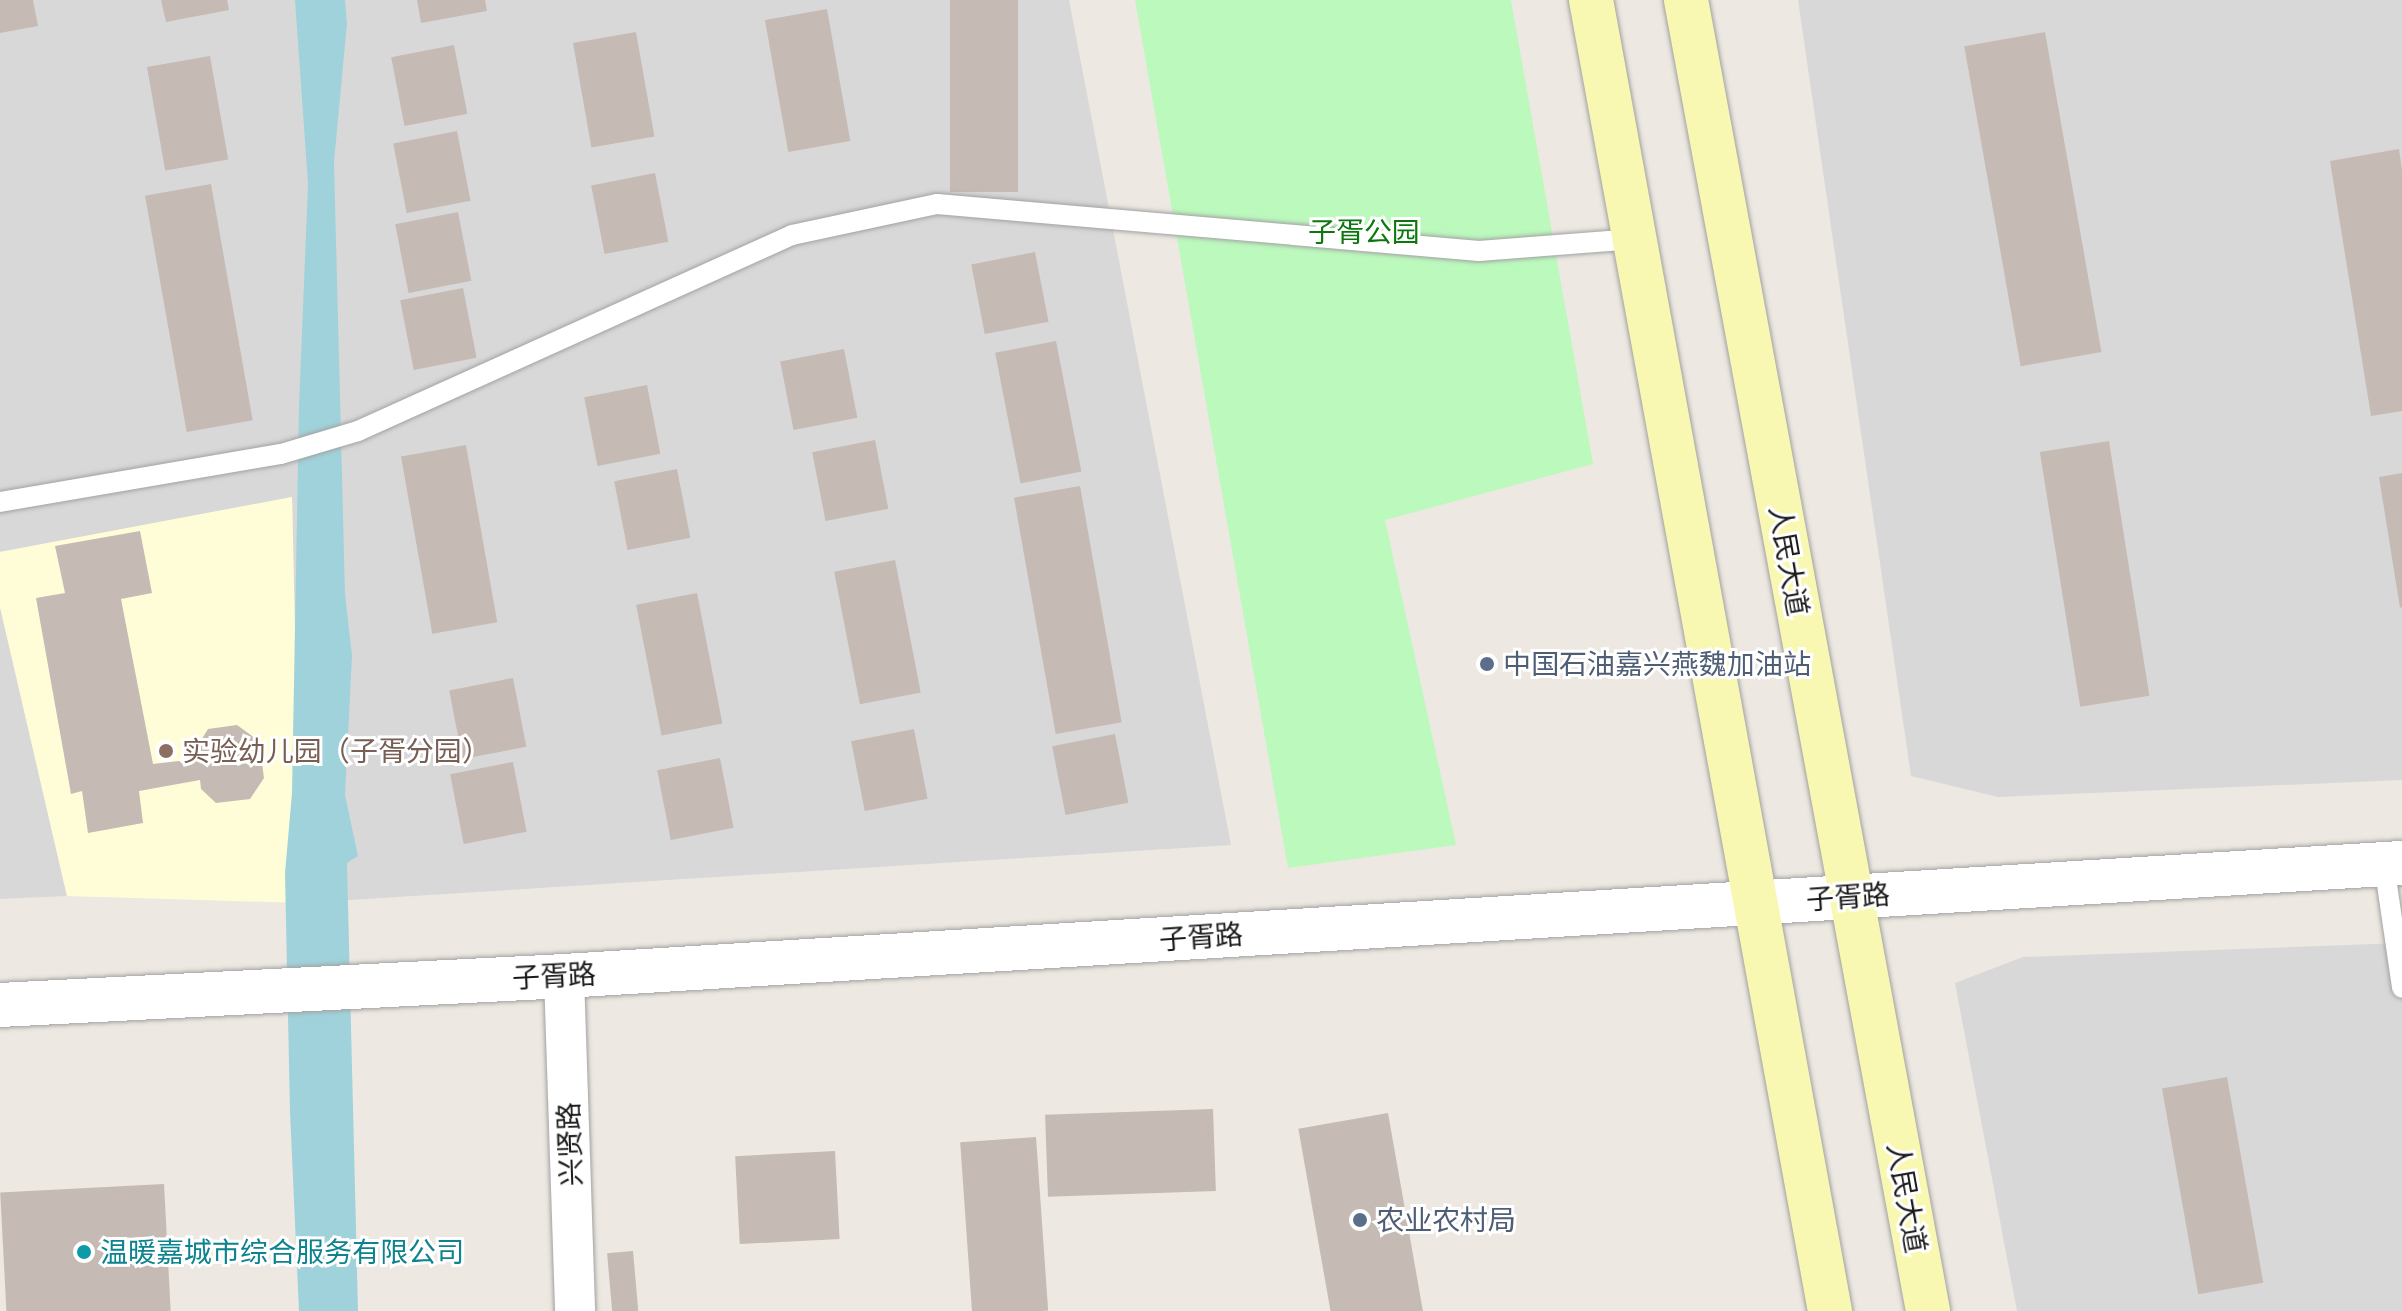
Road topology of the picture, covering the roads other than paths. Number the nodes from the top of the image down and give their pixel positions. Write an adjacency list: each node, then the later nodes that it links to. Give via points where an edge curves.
1 (1591, 0): 3 (main road)
2 (1686, 0): 6 (main road, 人民大道)
3 (1635, 239): 4 (lane, via 1479,251 937,204 792,235 358,431 281,454); 7 (main road)
4 (0, 502)
5 (2393, 864): 6 (street, 子胥路); 9 (lane)
6 (1851, 897): 7 (street, 子胥路); 13 (main road, 人民大道)
7 (1756, 903): 8 (street, 子胥路); 12 (main road)
8 (564, 976): 10 (street, 子胥路); 11 (street, 兴贤路)
9 (2402, 988)
10 (0, 1005)
11 (575, 1311)
12 (1830, 1311)
13 (1928, 1311)

